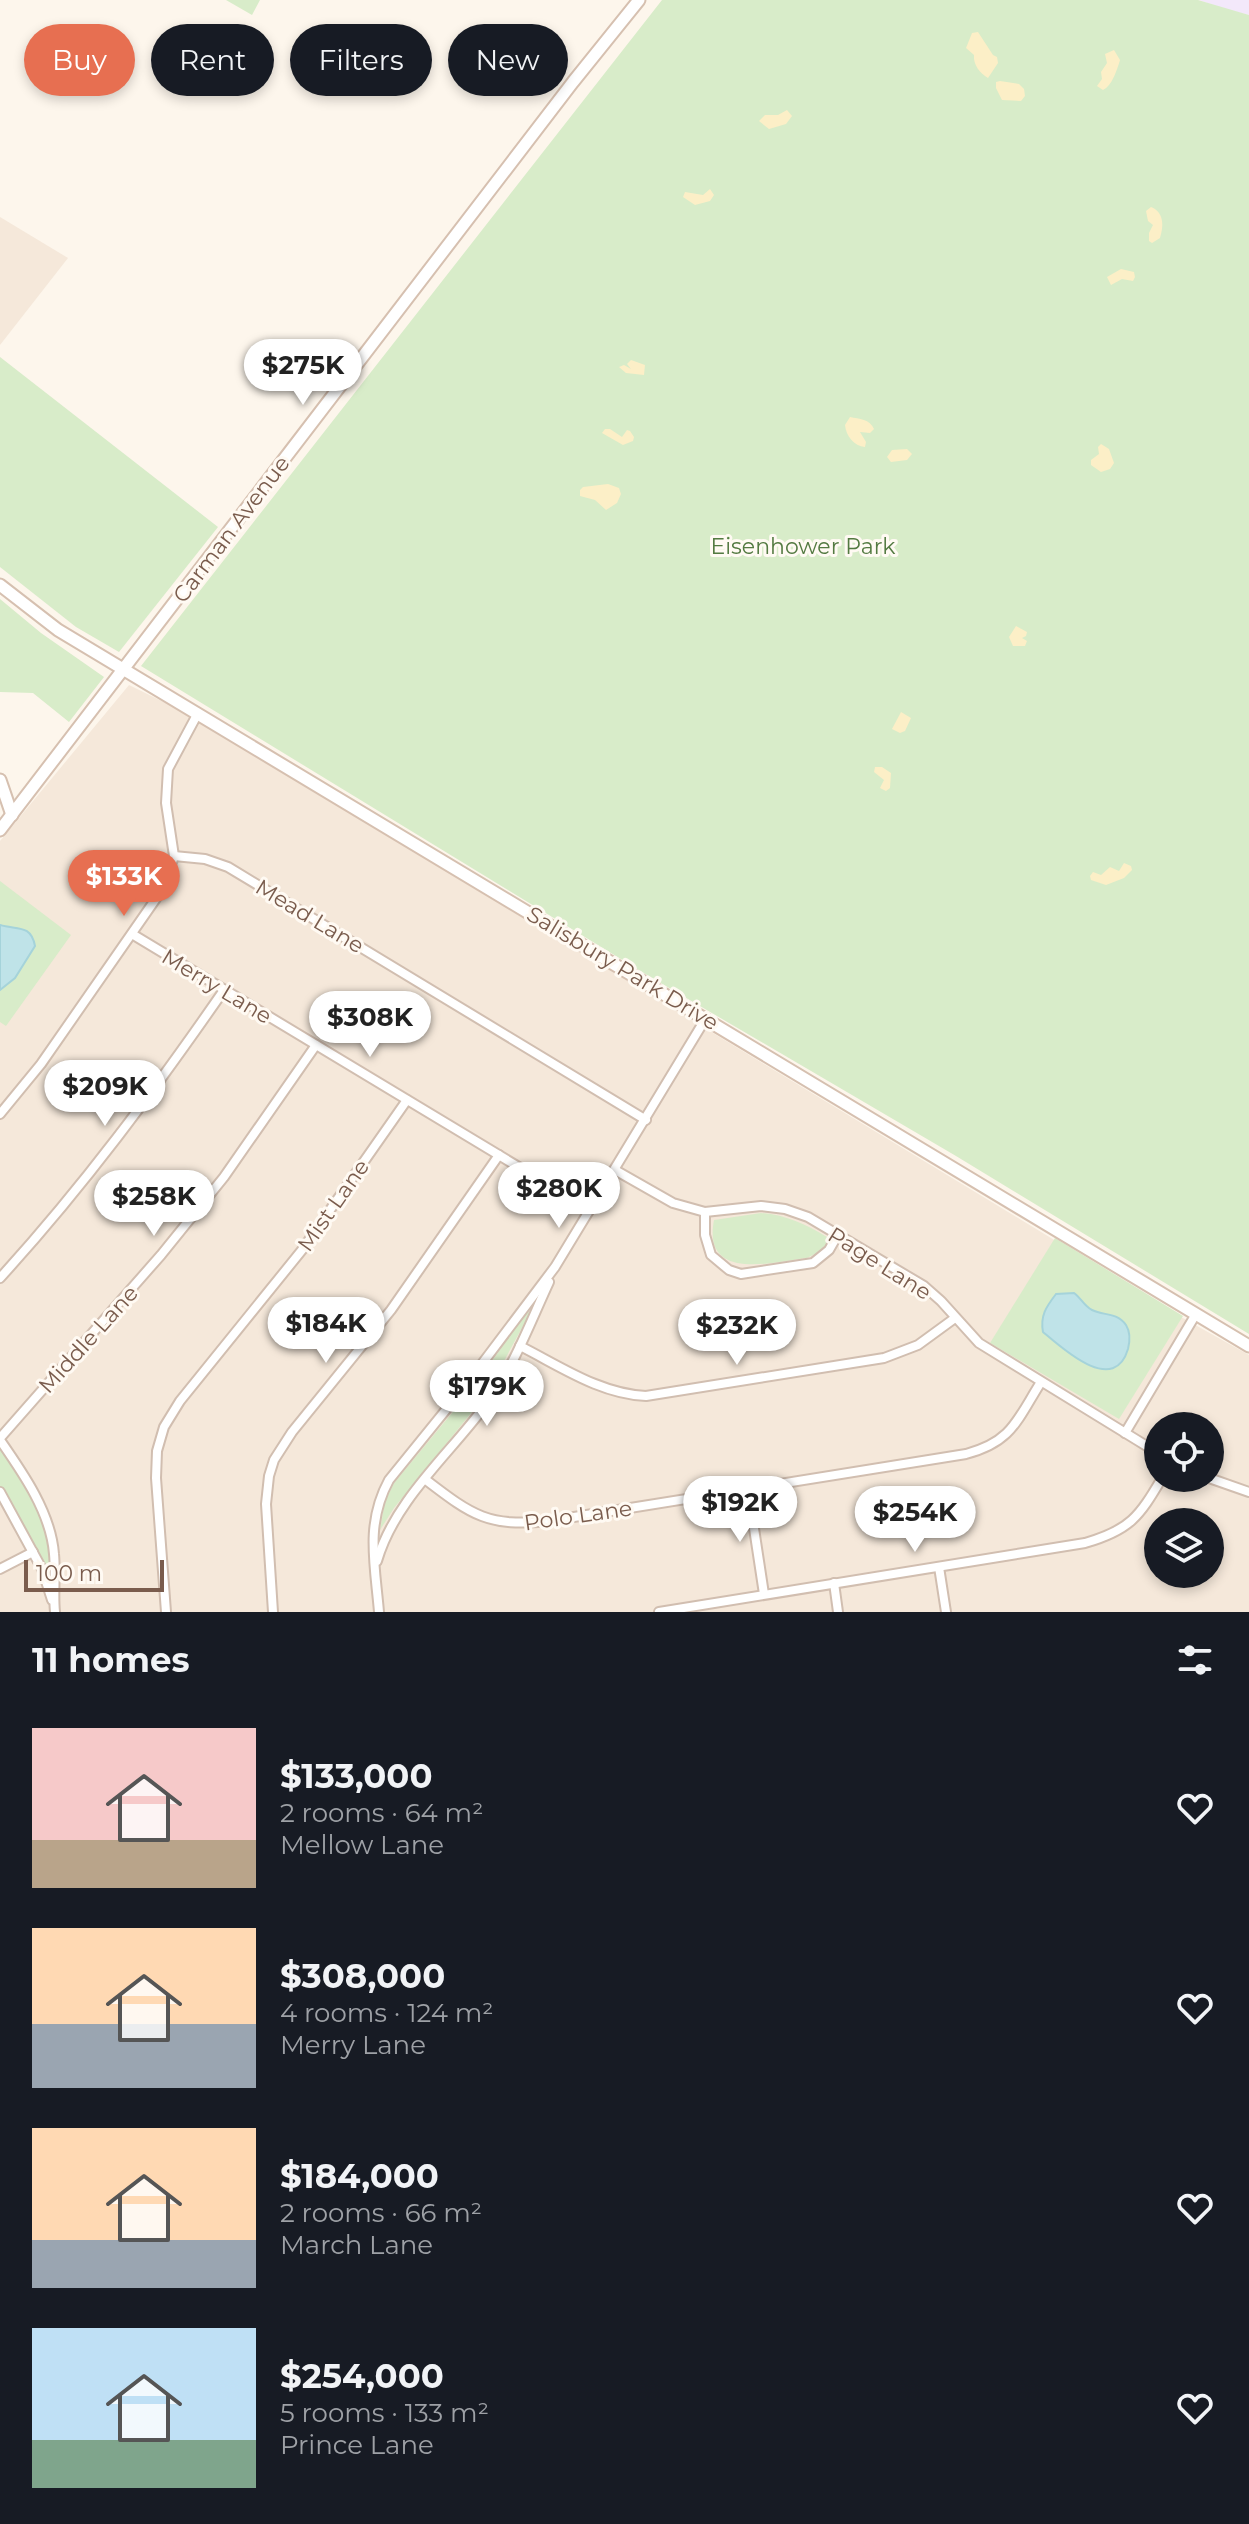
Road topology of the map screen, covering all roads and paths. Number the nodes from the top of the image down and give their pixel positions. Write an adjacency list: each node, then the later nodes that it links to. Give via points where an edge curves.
1 (639, 0): 3 (main road, Carman Avenue)
2 (0, 585): 3 (main road, Salisbury Park Drive, via 58,630)
3 (124, 669): 4 (main road, Salisbury Park Drive); 6 (main road, Carman Avenue)
4 (198, 713): 8 (street, via 166,780); 11 (main road, Salisbury Park Drive)
5 (0, 780): 6 (main road)
6 (12, 815): 7 (main road, Carman Avenue)
7 (0, 830)
8 (174, 856): 9 (street, via 164,887); 15 (street, Mead Lane, via 228,867)
9 (132, 934): 10 (street, Merry Lane); 14 (street)
10 (224, 990): 12 (street, Merry Lane); 22 (street, via 140,1110)
11 (706, 1018): 15 (street); 23 (main road, Salisbury Park Drive)
12 (316, 1045): 13 (street, Merry Lane); 29 (street, Middle Lane, via 224,1177)
13 (407, 1100): 16 (street, Merry Lane); 44 (street, Mist Lane, via 302,1250 164,1427 156,1478)
14 (0, 1114)
15 (646, 1120): 17 (street)
16 (499, 1155): 18 (street, Merry Lane); 45 (street, via 391,1310 274,1460 266,1504)
17 (615, 1170): 18 (street); 19 (street, Page Lane, via 673,1203)
18 (590, 1210): 21 (street)
19 (705, 1212): 20 (street, Page Lane, via 785,1209); 20 (street, via 711,1255 741,1274 813,1263)
20 (837, 1236): 24 (street, Page Lane, via 924,1286)
21 (555, 1267): 25 (street); 40 (street, via 389,1480 374,1517)
22 (0, 1278)
23 (1196, 1314): 26 (main road, Salisbury Park Drive); 28 (street)
24 (955, 1318): 25 (street, via 918,1345 884,1358 646,1396 603,1389); 27 (street, Page Lane, via 979,1343)
25 (520, 1346): 31 (street, via 488,1402)
26 (1249, 1346)
27 (1041, 1382): 28 (street, Page Lane); 33 (street, Polo Lane, via 1010,1431 989,1448)
28 (1125, 1433): 30 (street, Page Lane)
29 (0, 1439): 43 (street, via 51,1534)
30 (1144, 1445)
31 (426, 1480): 33 (street, Polo Lane, via 478,1516 518,1524); 40 (street, via 388,1529)
32 (1224, 1483): 36 (street)
33 (748, 1489): 42 (street)
34 (0, 1492): 37 (street)
35 (1153, 1492): 38 (street, via 1141,1512 1112,1535)
36 (1249, 1492)
37 (33, 1552): 39 (street); 43 (street)
38 (939, 1567): 41 (street); 49 (street)
39 (0, 1569)
40 (375, 1569): 46 (street)
41 (834, 1583): 42 (street); 48 (street)
42 (764, 1594): 47 (street)
43 (54, 1610)
44 (166, 1612)
45 (273, 1612)
46 (379, 1612)
47 (659, 1612)
48 (838, 1612)
49 (946, 1612)

